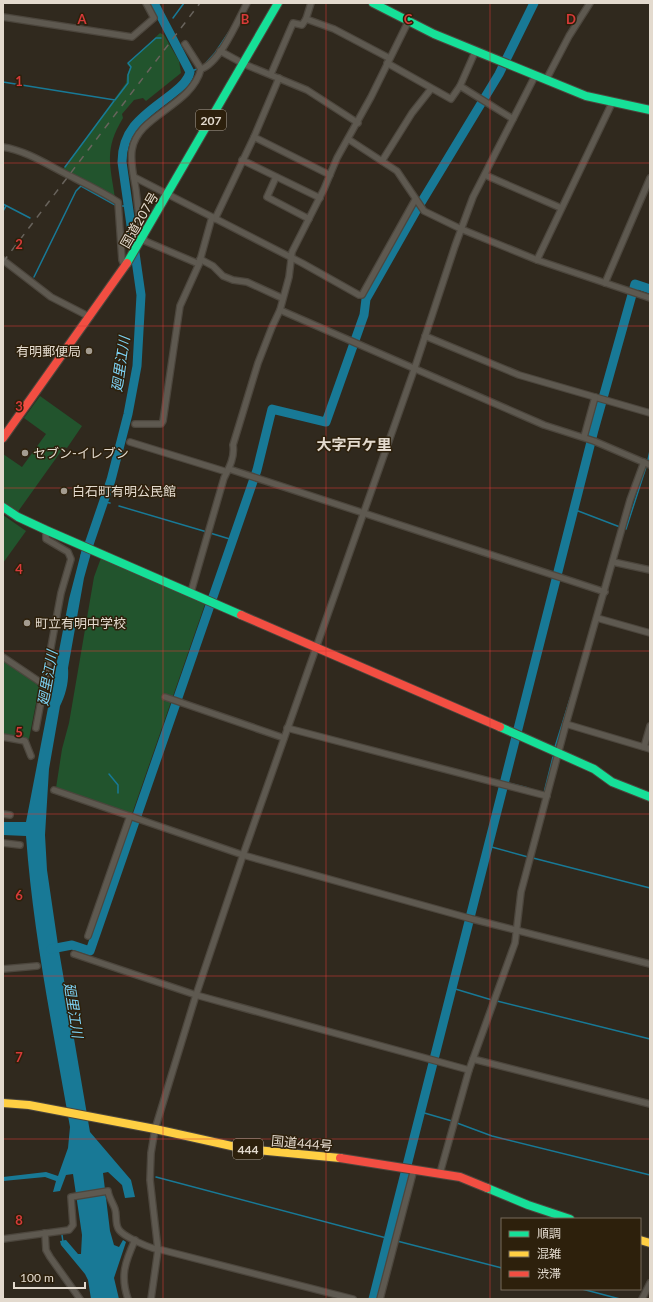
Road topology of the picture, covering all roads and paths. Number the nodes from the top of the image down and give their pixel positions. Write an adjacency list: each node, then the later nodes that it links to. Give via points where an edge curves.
1 (146, 3): 7 (street, via 154,18 132,37)
2 (247, 3): 11 (street)
3 (278, 3): 14 (main road, 国道207号 / 207)
4 (311, 3): 8 (street)
5 (373, 3): 9 (main road)
6 (590, 3): 19 (street)
7 (3, 17)
8 (306, 19): 13 (street, via 334,29); 16 (street, via 302,25 292,23)
9 (408, 22): 12 (main road); 13 (street)
10 (185, 44): 15 (street)
11 (220, 51): 14 (street); 15 (street, via 207,67)
12 (475, 52): 17 (main road); 20 (street)
13 (388, 61): 21 (street); 25 (street)
14 (244, 64): 16 (street); 36 (main road, 国道207号 / 207)
15 (201, 67): 33 (street, via 199,78 190,91 143,128 136,137 131,153)
16 (271, 74): 18 (street)
17 (535, 76): 19 (main road); 24 (street)
18 (279, 78): 25 (street, via 321,98); 26 (street)
19 (546, 80): 22 (main road)
20 (460, 86): 21 (street, via 451,99); 24 (street)
21 (431, 89): 30 (street, via 412,113)
22 (612, 103): 23 (main road); 39 (street)
23 (650, 110)
24 (513, 119): 32 (street)
25 (358, 123): 27 (street)
26 (254, 137): 29 (street); 31 (street)
27 (348, 138): 30 (street); 31 (street)
28 (3, 147): 48 (street, via 53,166 118,202 122,260)
29 (242, 160): 34 (street); 40 (street)
30 (382, 161): 38 (street, via 402,176)
31 (330, 175): 37 (street)
32 (485, 175): 39 (street); 42 (street)
33 (134, 177): 36 (street); 43 (street)
34 (276, 177): 37 (street); 41 (street, via 267,197)
35 (650, 178): 49 (street)
36 (167, 194): 40 (street); 43 (main road, 国道207号 / 207)
37 (320, 198): 41 (street)
38 (418, 203): 42 (street, via 424,211); 44 (street, via 362,295)
39 (561, 208): 46 (street)
40 (214, 218): 44 (street); 47 (street)
41 (309, 219): 44 (street)
42 (461, 229): 46 (street); 54 (street)
43 (143, 236): 47 (street, via 147,242); 48 (main road, 国道207号 / 207)
44 (291, 259): 50 (street)
45 (3, 260): 53 (street, via 51,297)
46 (537, 260): 49 (street)
47 (200, 262): 50 (street, via 213,266 223,276 247,282); 58 (street, via 180,306 163,421 161,424)
48 (125, 267): 53 (main road, 国道207号 / 207)
49 (605, 283): 51 (street)
50 (282, 298): 52 (street)
51 (650, 298)
52 (280, 310): 55 (street); 64 (street, via 258,363)
53 (90, 317): 59 (main road, 国道207号 / 207)
54 (425, 336): 55 (street); 56 (street, via 519,376)
55 (414, 370): 60 (street, via 544,425); 66 (street)
56 (599, 398): 57 (street); 60 (street)
57 (650, 413)
58 (135, 424)
59 (3, 438)
60 (585, 438): 62 (street)
61 (130, 442): 64 (street)
62 (644, 462): 63 (street); 68 (street, via 630,500)
63 (650, 465)
64 (228, 470): 66 (street); 70 (street)
65 (3, 507): 67 (main road)
66 (363, 512): 71 (street); 74 (street)
67 (46, 530): 70 (main road); 76 (street, via 46,539 71,556 61,593)
68 (614, 562): 69 (street); 71 (street)
69 (650, 570)
70 (190, 592): 74 (main road)
71 (605, 592): 72 (street)
72 (597, 618): 73 (street); 78 (street)
73 (650, 633)
74 (315, 647): 81 (street); 86 (main road)
75 (3, 657): 76 (street)
76 (44, 684): 80 (street)
77 (165, 696): 83 (street)
78 (566, 724): 84 (street); 86 (street)
79 (650, 726): 84 (street)
80 (36, 728)
81 (287, 728): 83 (street); 89 (street)
82 (3, 736): 87 (street, via 25,741)
83 (284, 738): 96 (street)
84 (644, 747): 85 (street)
85 (650, 748)
86 (558, 753): 89 (street); 90 (main road, via 594,769 612,782)
87 (31, 756)
88 (54, 790): 93 (street)
89 (547, 796): 97 (street, via 521,892)
90 (650, 797)
91 (3, 814): 92 (street)
92 (10, 815)
93 (134, 817): 96 (street); 98 (street)
94 (3, 843): 95 (street)
95 (20, 845)
96 (243, 855): 97 (street); 103 (street)
97 (518, 931): 100 (street); 104 (street)
98 (88, 936)
99 (74, 954): 103 (street)
100 (650, 964)
101 (37, 966): 102 (street)
102 (3, 969)
103 (196, 995): 105 (street); 108 (street)
104 (473, 1058): 105 (street); 107 (street)
105 (469, 1070): 110 (street)
106 (3, 1103): 108 (main road, 国道444号 / 444, via 28,1105)
107 (650, 1104)
108 (155, 1129): 109 (main road, 国道444号 / 444, via 245,1149 328,1156); 115 (street, via 150,1174)
109 (409, 1169): 110 (main road, 国道444号 / 444); 121 (street)
110 (440, 1173): 111 (main road, 国道444号 / 444, via 475,1182 528,1205)
111 (567, 1218)
112 (45, 1233): 113 (street); 114 (street, via 72,1228 71,1197 108,1192 115,1209 118,1229); 117 (street, via 46,1250 50,1258)
113 (3, 1239)
114 (135, 1240): 115 (street); 118 (street, via 124,1271)
115 (158, 1250): 119 (street); 120 (street)
116 (650, 1283): 122 (street)
117 (80, 1299)
118 (128, 1299)
119 (151, 1299)
120 (354, 1299)
121 (380, 1299)
122 (642, 1299)

